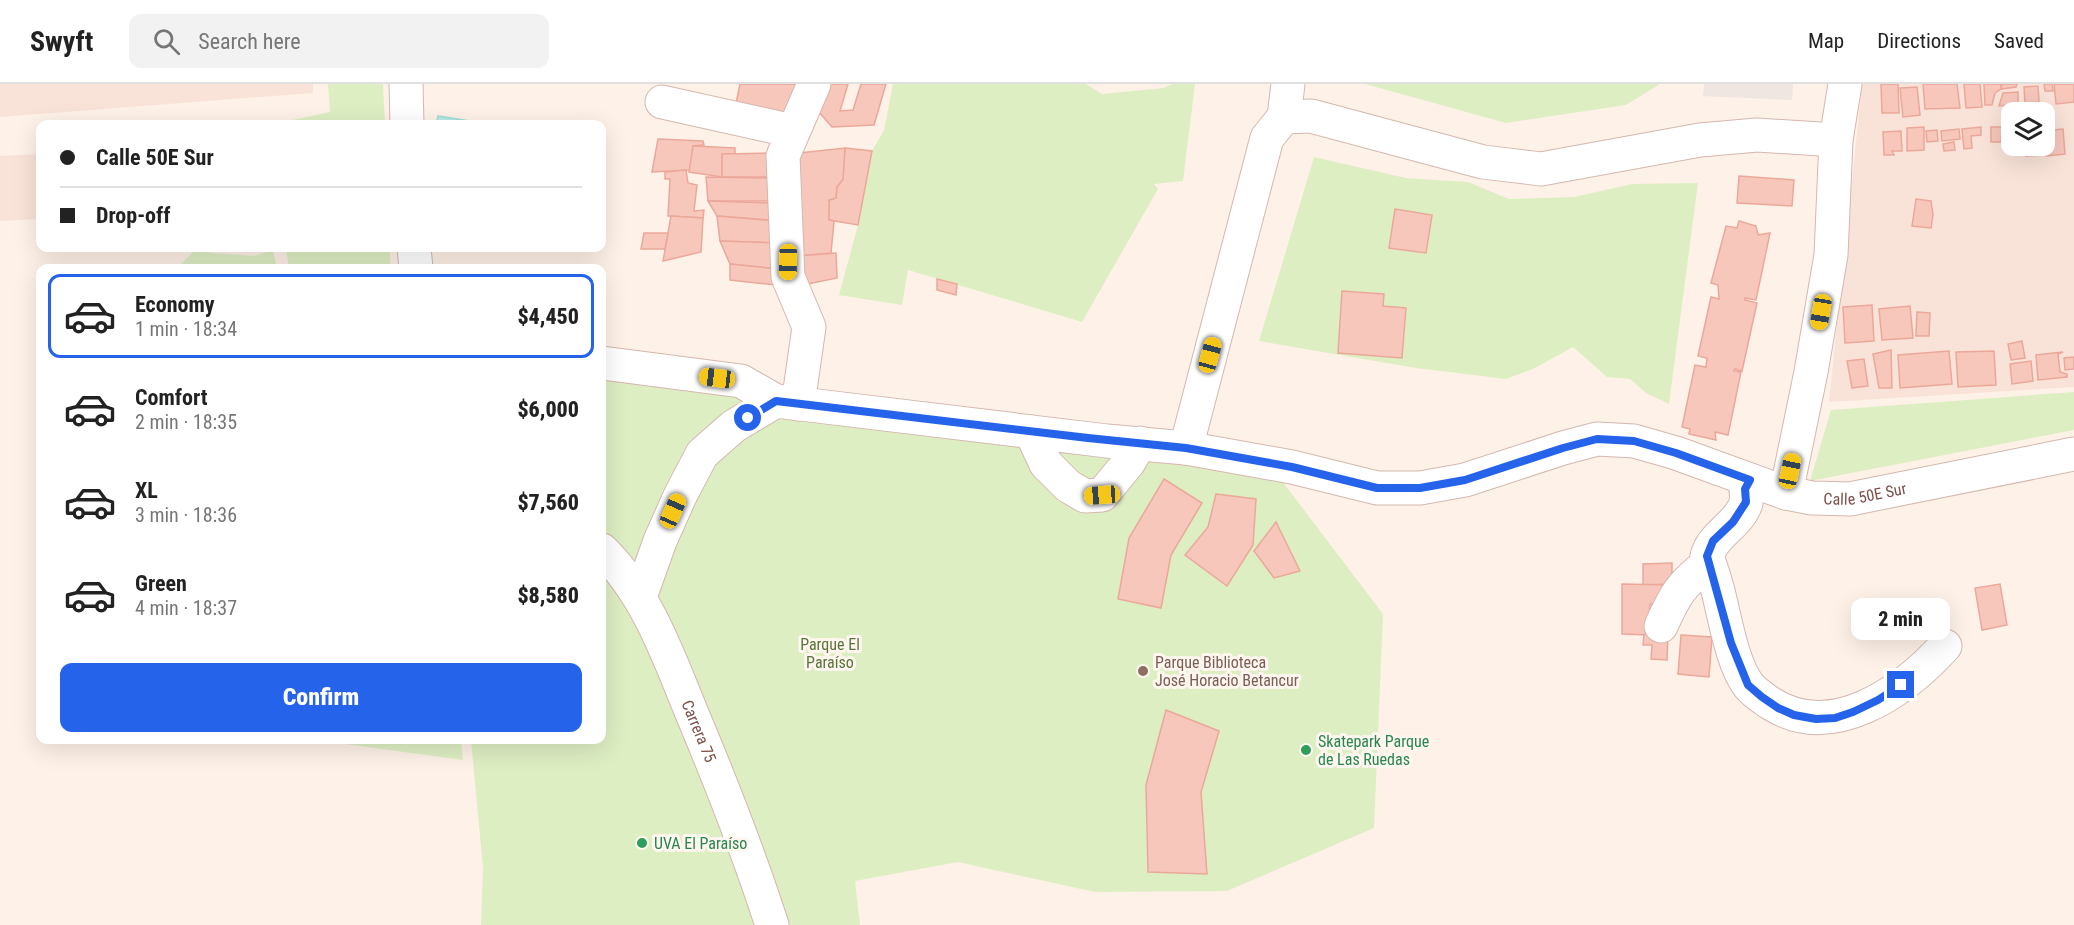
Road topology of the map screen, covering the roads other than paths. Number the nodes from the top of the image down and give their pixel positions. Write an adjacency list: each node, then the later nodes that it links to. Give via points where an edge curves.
1 (406, 84): 7 (street)
2 (814, 84): 8 (street)
3 (1288, 84): 6 (street)
4 (1845, 84): 9 (street)
5 (662, 102): 8 (street)
6 (1284, 117): 9 (street, via 1311,116 1483,162 1541,169 1700,140 1757,135); 14 (street, via 1267,138)
7 (407, 120)
8 (793, 131): 11 (street, via 783,156 788,277 808,327)
9 (1836, 140): 17 (street, via 1831,255)
10 (606, 364): 11 (street, Calle 50E Sur, via 741,381)
11 (787, 402): 12 (street, Calle 50E Sur); 20 (street, via 734,426 702,454 676,505)
12 (1031, 432): 13 (street, Calle 50E Sur); 13 (street, via 1046,464 1068,486 1085,496 1102,495)
13 (1140, 443): 14 (street, Calle 50E Sur)
14 (1186, 448): 16 (street, Calle 50E Sur, via 1292,467 1377,488 1420,488 1465,480 1597,439 1634,441)
15 (2074, 454): 17 (street, Calle 50E Sur, via 1850,499)
16 (1750, 480): 17 (street, Calle 50E Sur); 19 (street, via 1745,489 1746,502 1713,541 1707,556)
17 (1786, 493)
18 (606, 555): 20 (street, Carrera 75)
19 (1709, 563): 21 (street, via 1679,590); 22 (street, via 1731,643 1748,685 1794,715 1816,719 1853,712 1901,685)
20 (640, 597): 23 (street, Carrera 75, via 663,642 709,755)
21 (1661, 626)
22 (1945, 646)
23 (772, 925)

